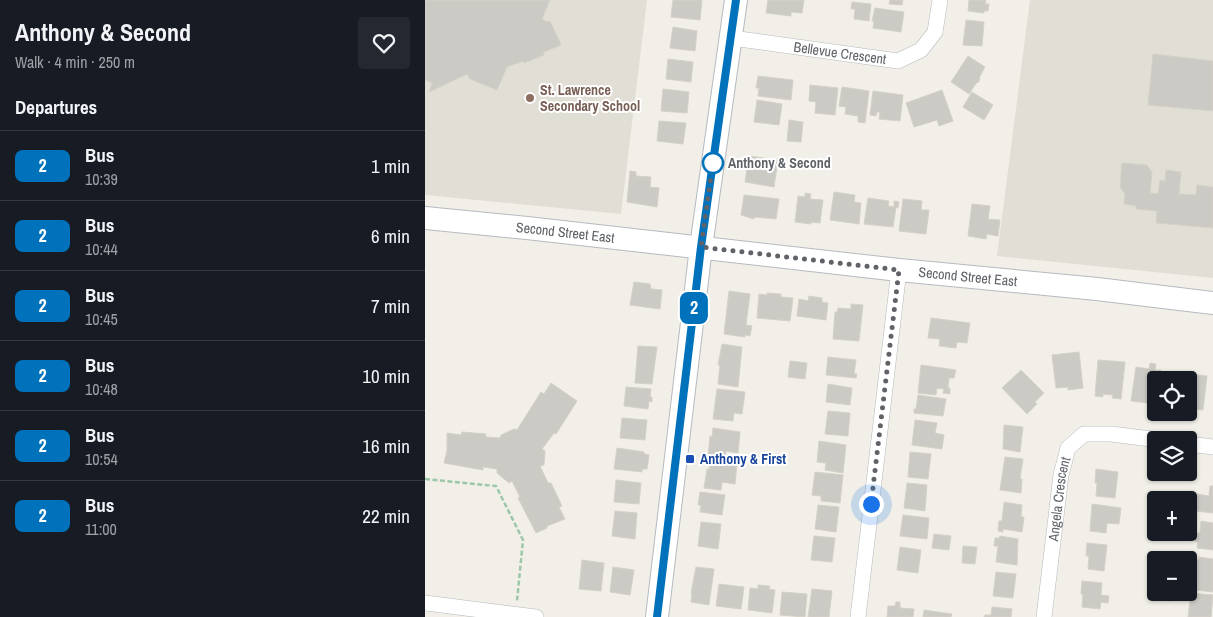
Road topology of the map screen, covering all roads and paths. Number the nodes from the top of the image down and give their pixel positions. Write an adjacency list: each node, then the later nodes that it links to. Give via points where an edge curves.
1 (736, 0): 3 (main road)
2 (940, 0): 3 (street, Bellevue Crescent, via 935,32 921,50 898,61)
3 (732, 38): 5 (main road)
4 (425, 218): 5 (main road, Second Street East)
5 (701, 247): 6 (main road, Second Street East); 16 (main road)
6 (899, 270): 7 (main road, Second Street East); 17 (street)
7 (1213, 304)
8 (1147, 438): 18 (street, Angela Crescent, via 1084,434 1068,448 1061,474)
9 (1197, 445): 10 (street)
10 (1213, 447)
11 (425, 479): 14 (path, via 497,486 523,540)
12 (425, 603): 13 (street)
13 (472, 613): 14 (street)
14 (516, 615): 15 (street)
15 (536, 617)
16 (657, 617)
17 (858, 617)
18 (1045, 617)

